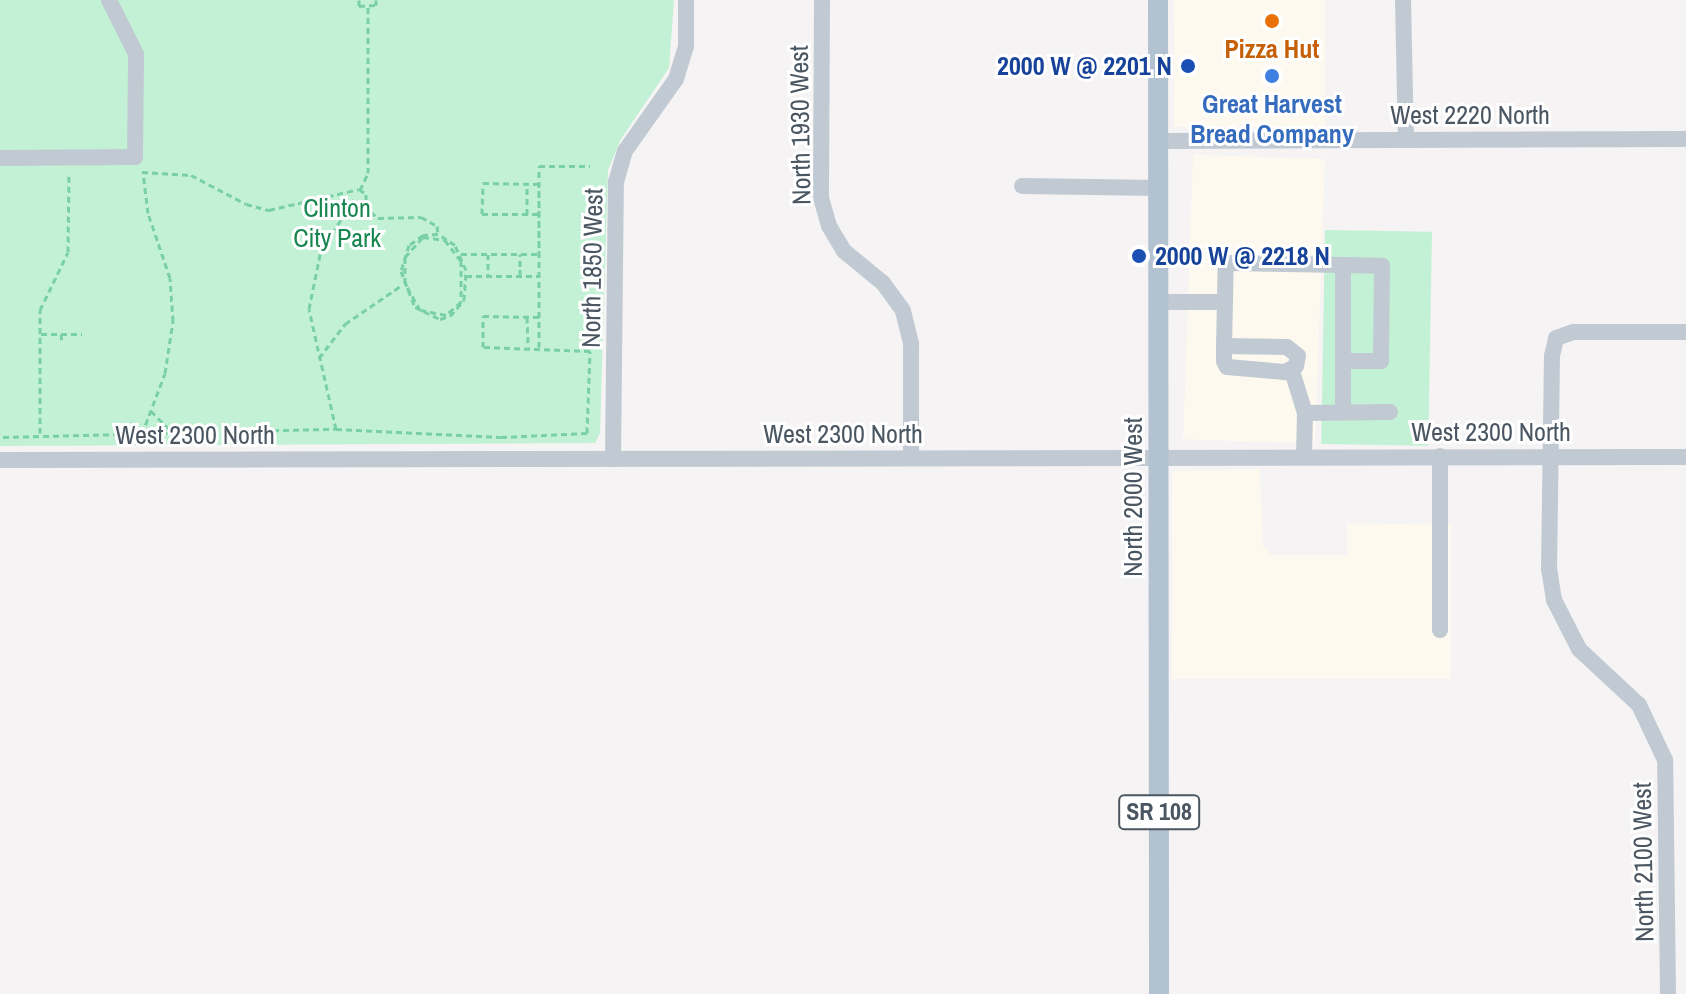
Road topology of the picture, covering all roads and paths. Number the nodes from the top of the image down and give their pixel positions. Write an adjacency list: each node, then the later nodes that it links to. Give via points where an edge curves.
1 (109, 0): 12 (street, via 136,54 135,157)
2 (359, 0): 8 (path, via 359,6)
3 (376, 0): 8 (path)
4 (686, 0): 71 (street, North 1850 West, via 686,46 676,79 625,151 616,182)
5 (822, 0): 69 (street, North 1930 West, via 821,198 844,251 883,283 903,311 911,344)
6 (1158, 0): 11 (main road, North 2000 West / SR 108)
7 (1403, 0): 9 (street)
8 (368, 6): 21 (path, via 368,173)
9 (1406, 139): 10 (street, West 2220 North); 11 (street, West 2220 North)
10 (1686, 139)
11 (1158, 141): 20 (main road, North 2000 West / SR 108)
12 (0, 158)
13 (590, 166): 18 (path, via 539,166)
14 (84, 171): 44 (path, via 69,171 68,252 41,303)
15 (128, 172): 16 (path)
16 (143, 172): 22 (path, via 198,177 263,209); 54 (path, via 145,201 173,300 170,352)
17 (527, 183): 18 (path); 25 (path); 25 (path, via 483,183 482,214)
18 (539, 184): 26 (path)
19 (1022, 186): 20 (street)
20 (1159, 188): 39 (main road, North 2000 West / SR 108)
21 (360, 190): 22 (path); 24 (path, via 366,198)
22 (350, 195): 23 (path)
23 (352, 203): 24 (path); 51 (path, via 314,270 309,309)
24 (363, 205): 27 (path, via 388,220 421,217 437,226)
25 (527, 214): 26 (path)
26 (540, 214): 31 (path)
27 (438, 234): 28 (path); 38 (path, via 423,235 409,245 402,261)
28 (461, 254): 29 (path); 34 (path)
29 (488, 254): 30 (path); 35 (path)
30 (520, 254): 31 (path); 36 (path)
31 (538, 254): 37 (path)
32 (405, 257): 32 (path, via 405,283 420,310 439,317 454,310 461,302 465,274 454,248 437,237 423,237)
33 (1343, 265): 40 (street, via 1226,263); 52 (street); 52 (street, via 1382,266 1381,361)
34 (466, 276): 35 (path); 38 (path, via 464,300 440,319 415,307)
35 (488, 276): 36 (path)
36 (520, 276): 37 (path)
37 (540, 276): 42 (path)
38 (403, 284): 51 (path, via 345,324)
39 (1159, 302): 40 (street); 70 (main road, North 2000 West / SR 108)
40 (1225, 302): 48 (street)
41 (527, 317): 42 (path); 49 (path); 49 (path, via 483,316 483,347)
42 (540, 317): 50 (path)
43 (1686, 332): 66 (street, North 2100 West, via 1573,332 1556,338)
44 (40, 334): 45 (path); 60 (path)
45 (61, 334): 46 (path); 47 (path)
46 (82, 334)
47 (62, 342)
48 (1224, 346): 53 (street, via 1224,361 1234,371); 53 (street, via 1294,350 1298,356)
49 (528, 347): 50 (path)
50 (539, 347): 59 (path, via 590,351 587,433 501,437)
51 (319, 358): 59 (path)
52 (1343, 361): 55 (street)
53 (1292, 371): 57 (street)
54 (151, 411): 62 (path); 63 (path)
55 (1343, 412): 56 (street); 57 (street)
56 (1390, 412)
57 (1305, 413): 67 (street)
58 (131, 422): 61 (path)
59 (336, 429): 63 (path)
60 (40, 433): 61 (path); 64 (path)
61 (132, 434): 62 (path)
62 (142, 434): 63 (path)
63 (175, 434)
64 (3, 437)
65 (1440, 456): 66 (street, West 2300 North); 67 (street, West 2300 North); 73 (street)
66 (1550, 456): 68 (street, West 2300 North); 75 (street, North 2100 West, via 1549,570 1554,600 1579,649 1639,705 1665,760)
67 (1304, 457): 70 (street, West 2300 North)
68 (1686, 457)
69 (911, 458): 70 (street, West 2300 North); 71 (street, West 2300 North)
70 (1159, 458): 74 (main road, North 2000 West / SR 108)
71 (613, 459): 72 (street, West 2300 North)
72 (0, 460)
73 (1440, 630)
74 (1159, 994)
75 (1668, 994)

